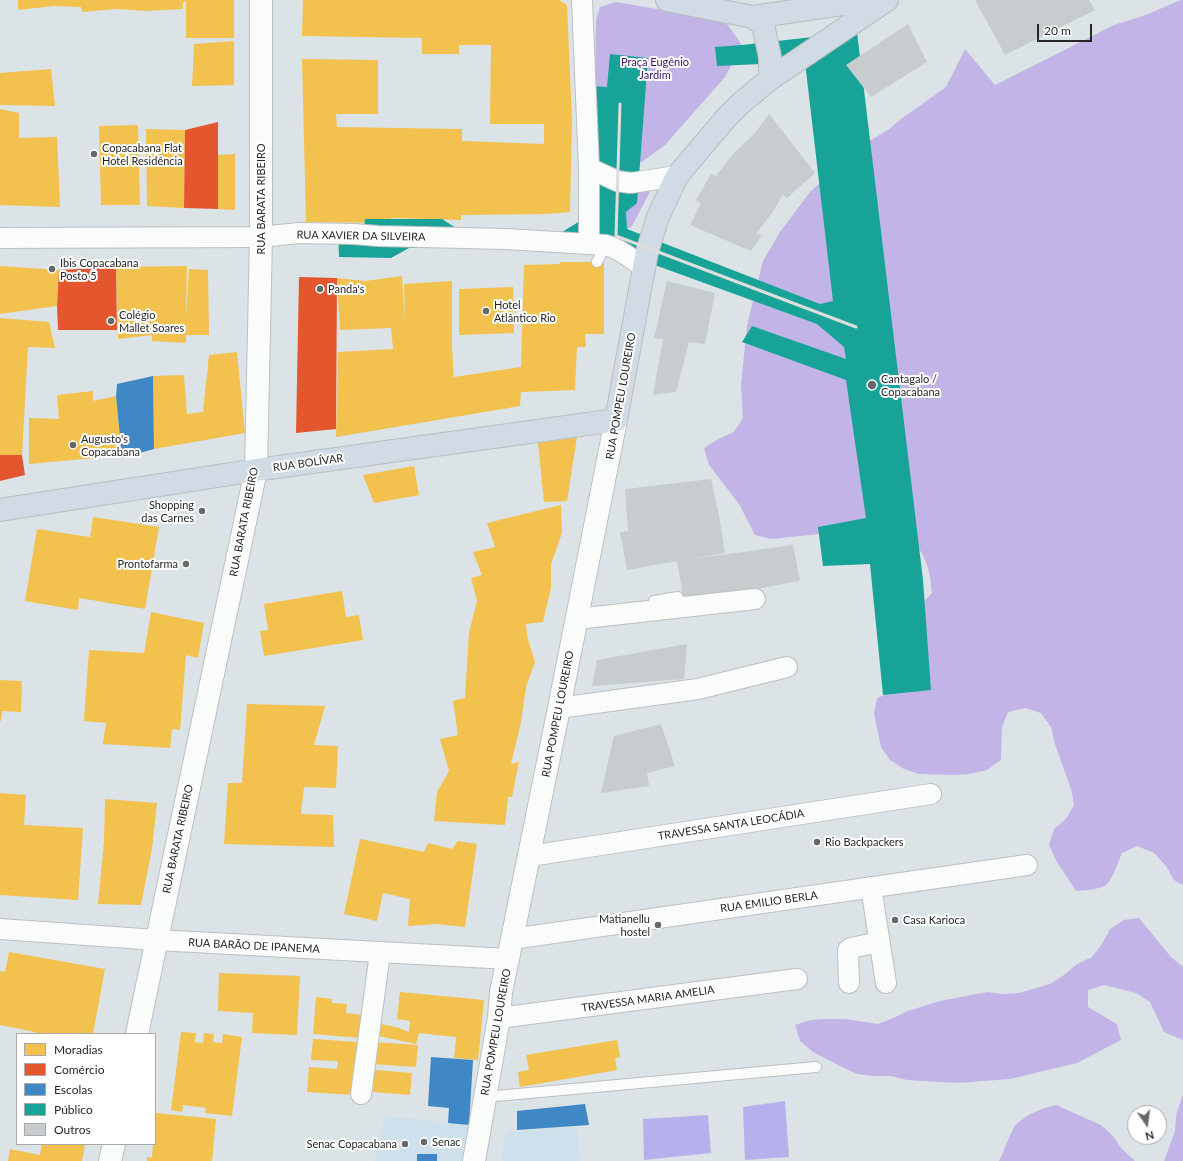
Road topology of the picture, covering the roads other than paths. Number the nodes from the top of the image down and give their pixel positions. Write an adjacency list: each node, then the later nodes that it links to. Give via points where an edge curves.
1 (261, 0): 10 (main road, RUA BARATA RIBEIRO)
2 (582, 0): 8 (street)
3 (667, 0): 6 (main road)
4 (870, 0): 6 (main road)
5 (887, 0): 7 (main road)
6 (753, 16): 7 (main road, via 763,25 770,57)
7 (770, 79): 9 (main road, via 726,118)
8 (588, 168): 9 (street, via 617,181 631,183); 12 (street)
9 (677, 176): 13 (main road, via 658,217)
10 (261, 237): 11 (street, RUA XAVIER DA SILVEIRA); 12 (street, RUA XAVIER DA SILVEIRA, via 354,234 506,239); 15 (main road, RUA BARATA RIBEIRO)
11 (0, 238)
12 (597, 251): 13 (street, RUA XAVIER DA SILVEIRA, via 613,247)
13 (644, 268): 14 (main road, RUA POMPEU LOUREIRO)
14 (616, 420): 15 (main road, RUA BOLÍVAR); 19 (main road, RUA POMPEU LOUREIRO)
15 (256, 470): 16 (main road, RUA BOLÍVAR); 27 (main road, RUA BARATA RIBEIRO)
16 (0, 510)
17 (678, 597): 19 (lane)
18 (755, 599): 19 (street)
19 (578, 615): 21 (main road, RUA POMPEU LOUREIRO)
20 (787, 667): 21 (street, via 698,689)
21 (559, 708): 23 (main road, RUA POMPEU LOUREIRO)
22 (931, 794): 23 (street, TRAVESSA SANTA LEOCÁDIA)
23 (530, 856): 29 (main road, RUA POMPEU LOUREIRO)
24 (1027, 865): 25 (street, RUA EMILIO BERLA)
25 (871, 887): 28 (street); 29 (street, RUA EMILIO BERLA)
26 (0, 929): 27 (street, RUA BARÃO DE IPANEMA)
27 (156, 940): 30 (street, RUA BARÃO DE IPANEMA); 35 (main road, RUA BARATA RIBEIRO)
28 (879, 942): 32 (street, via 848,950); 33 (street)
29 (510, 949): 30 (street, RUA BARÃO DE IPANEMA); 34 (main road, RUA POMPEU LOUREIRO, via 501,992)
30 (380, 953): 37 (street)
31 (797, 979): 34 (street, TRAVESSA MARIA AMELIA)
32 (849, 983)
33 (886, 983)
34 (499, 1018): 38 (main road, RUA POMPEU LOUREIRO)
35 (137, 1033)
36 (816, 1067): 38 (lane)
37 (361, 1094)
38 (485, 1097): 41 (main road, RUA POMPEU LOUREIRO)
39 (114, 1145): 40 (main road)
40 (110, 1161)
41 (474, 1161)

